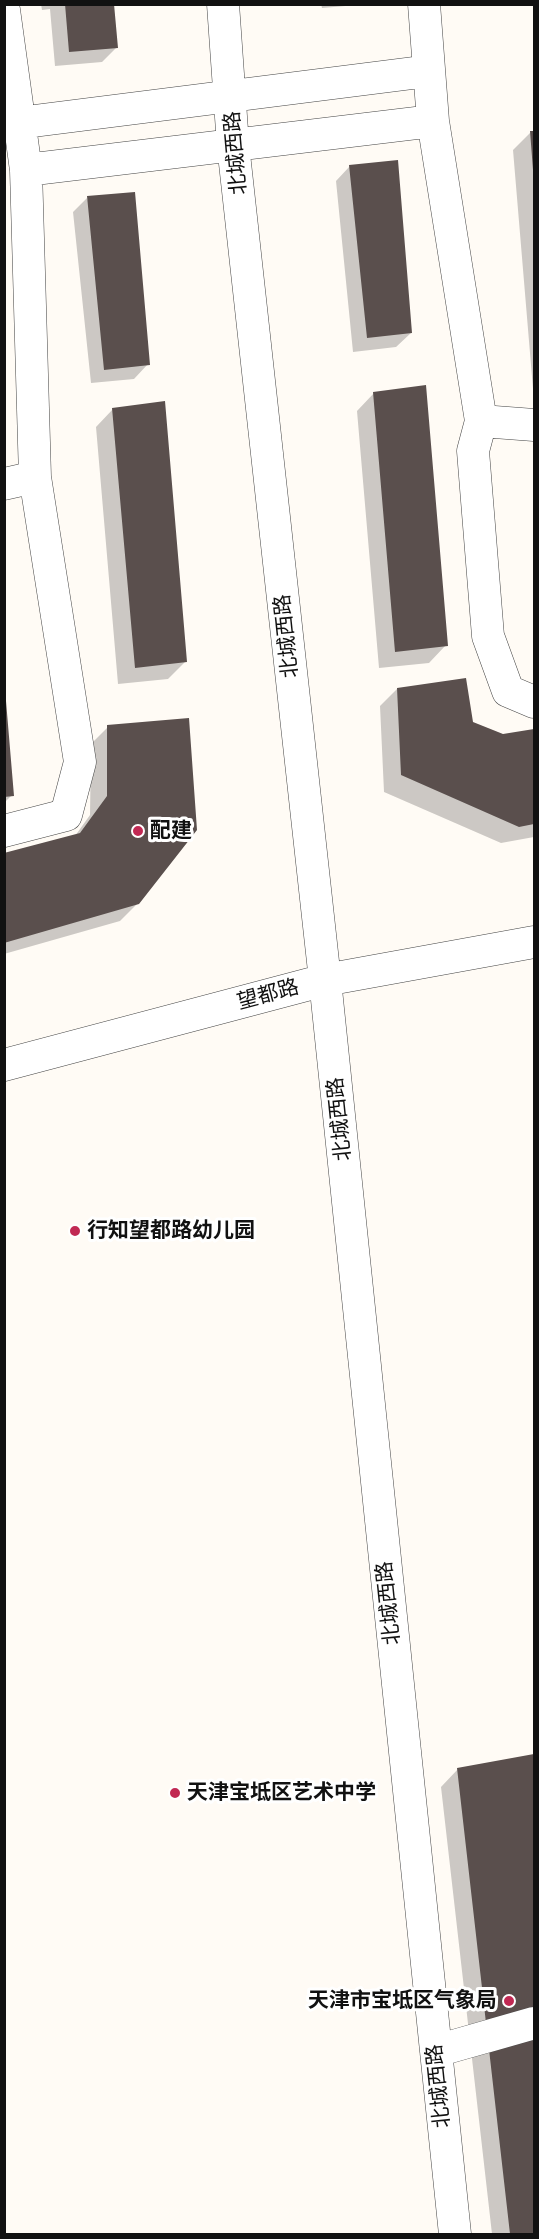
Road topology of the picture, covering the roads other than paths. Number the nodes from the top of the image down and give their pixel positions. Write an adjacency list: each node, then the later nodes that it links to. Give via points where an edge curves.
1 (223, 4): 5 (street, 北城西路)
2 (424, 4): 4 (street)
3 (4, 10): 7 (street)
4 (429, 71): 5 (street); 6 (street)
5 (231, 96): 7 (street); 8 (street, 北城西路)
6 (433, 121): 8 (street); 10 (street)
7 (18, 123): 9 (street)
8 (233, 145): 9 (street); 17 (street, 北城西路)
9 (26, 171): 12 (street)
10 (481, 421): 11 (street); 14 (street, via 473,451 488,636 508,691)
11 (534, 425)
12 (35, 477): 13 (street); 15 (street, via 80,762 66,815)
13 (4, 484)
14 (534, 702)
15 (4, 831)
16 (534, 942): 17 (street, 望都路)
17 (325, 980): 18 (street, 望都路); 20 (street, 北城西路)
18 (4, 1065)
19 (534, 2023): 20 (street)
20 (436, 2051): 21 (street, 北城西路)
21 (455, 2235)

